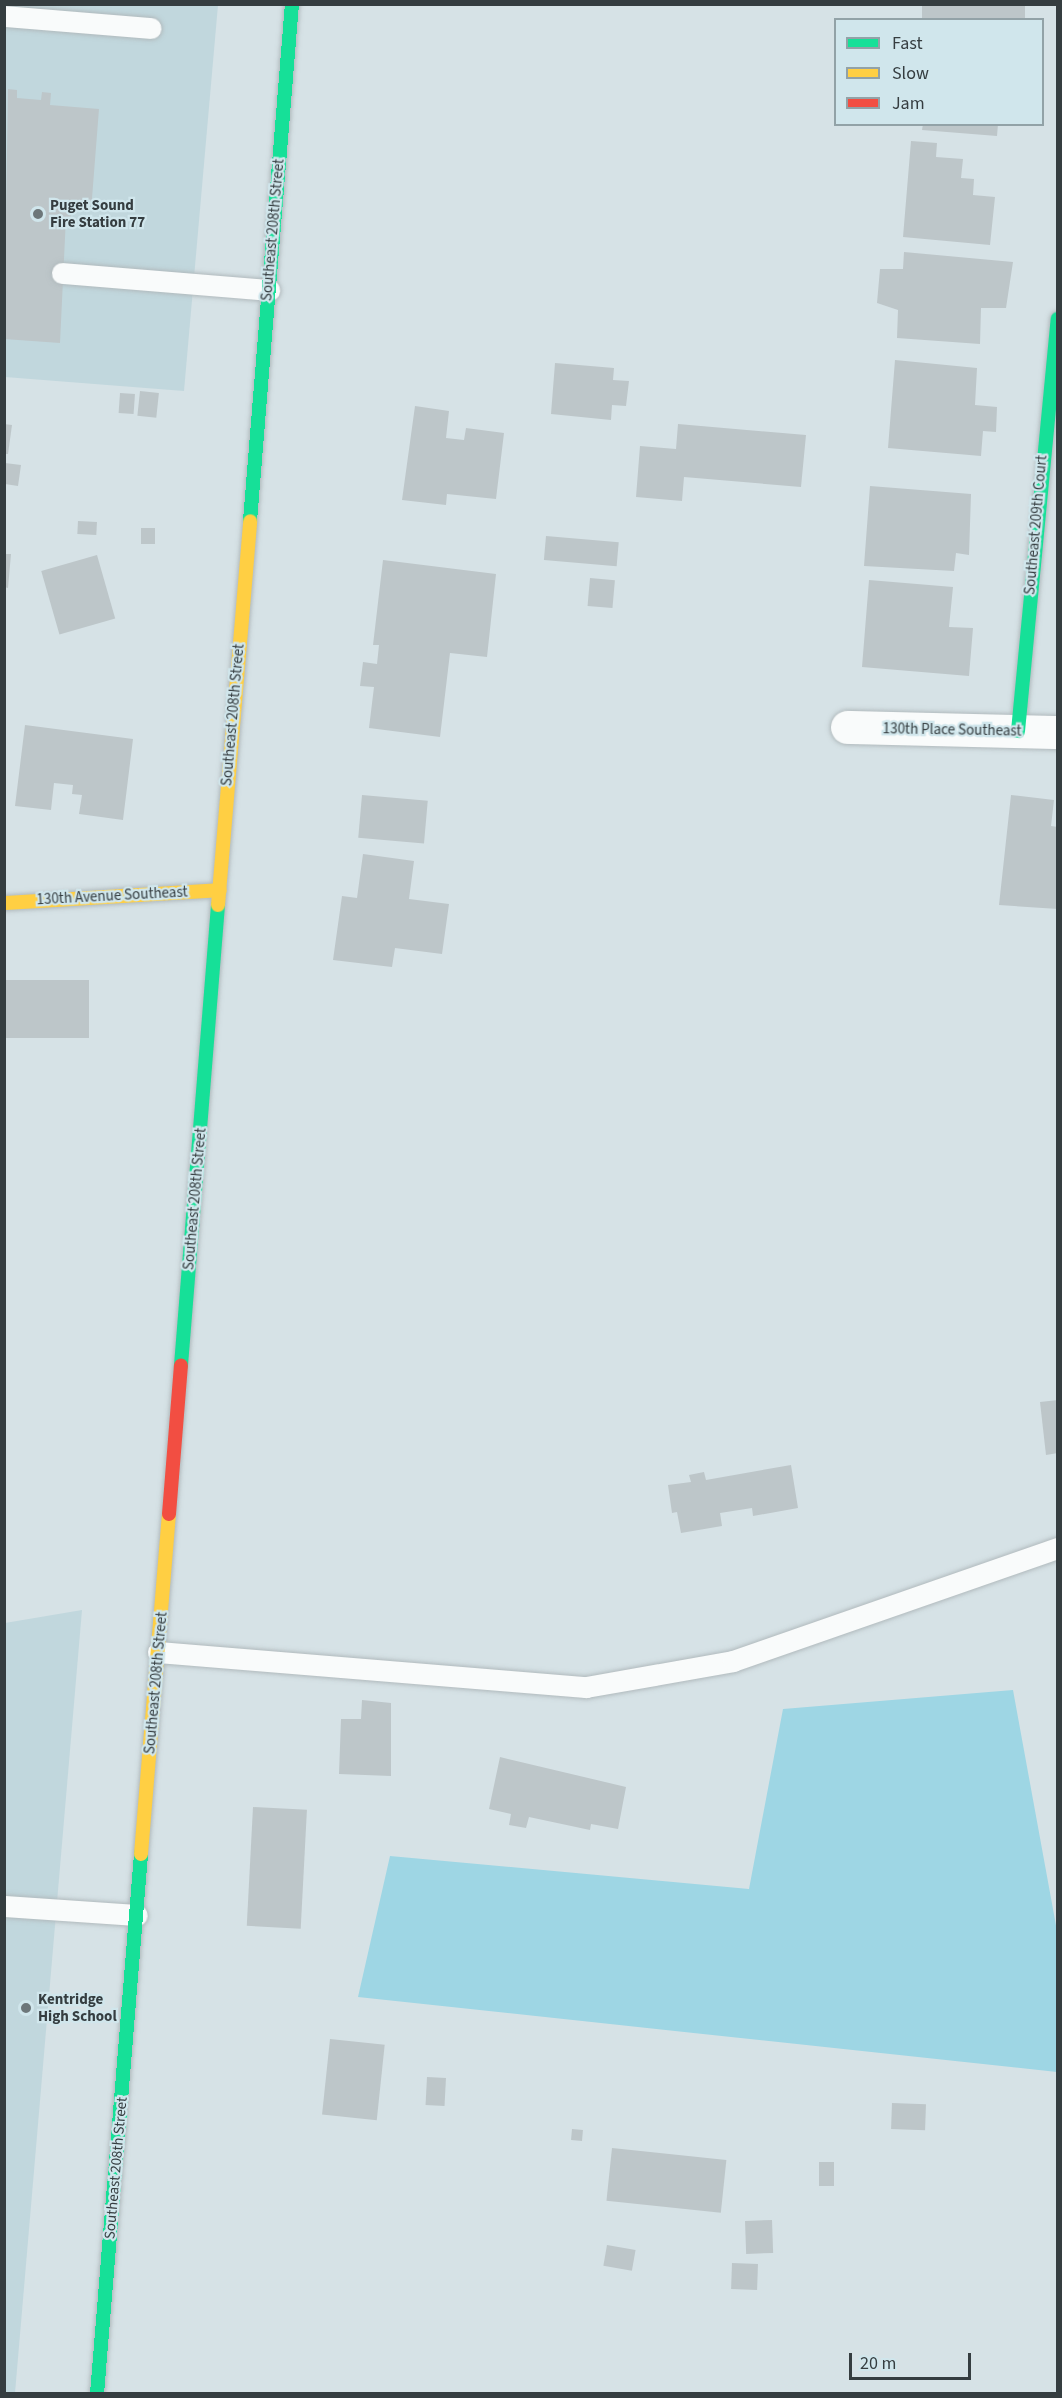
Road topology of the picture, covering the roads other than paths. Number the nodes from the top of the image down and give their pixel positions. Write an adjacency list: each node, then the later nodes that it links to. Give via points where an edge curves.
1 (292, 4): 5 (main road, Southeast 208th Street)
2 (4, 16): 3 (lane)
3 (151, 28)
4 (62, 273): 5 (lane)
5 (269, 290): 10 (main road, Southeast 208th Street)
6 (1058, 319): 8 (main road, Southeast 209th Court)
7 (847, 727): 8 (street, 130th Place Southeast)
8 (1018, 731): 9 (street, 130th Place Southeast)
9 (1058, 732)
10 (220, 890): 11 (main road, 130th Avenue Southeast); 13 (main road, Southeast 208th Street)
11 (4, 903)
12 (1058, 1548): 13 (lane, via 733,1661 586,1688)
13 (158, 1652): 15 (main road, Southeast 208th Street)
14 (4, 1906): 15 (lane)
15 (136, 1915): 16 (main road, Southeast 208th Street)
16 (97, 2394)

